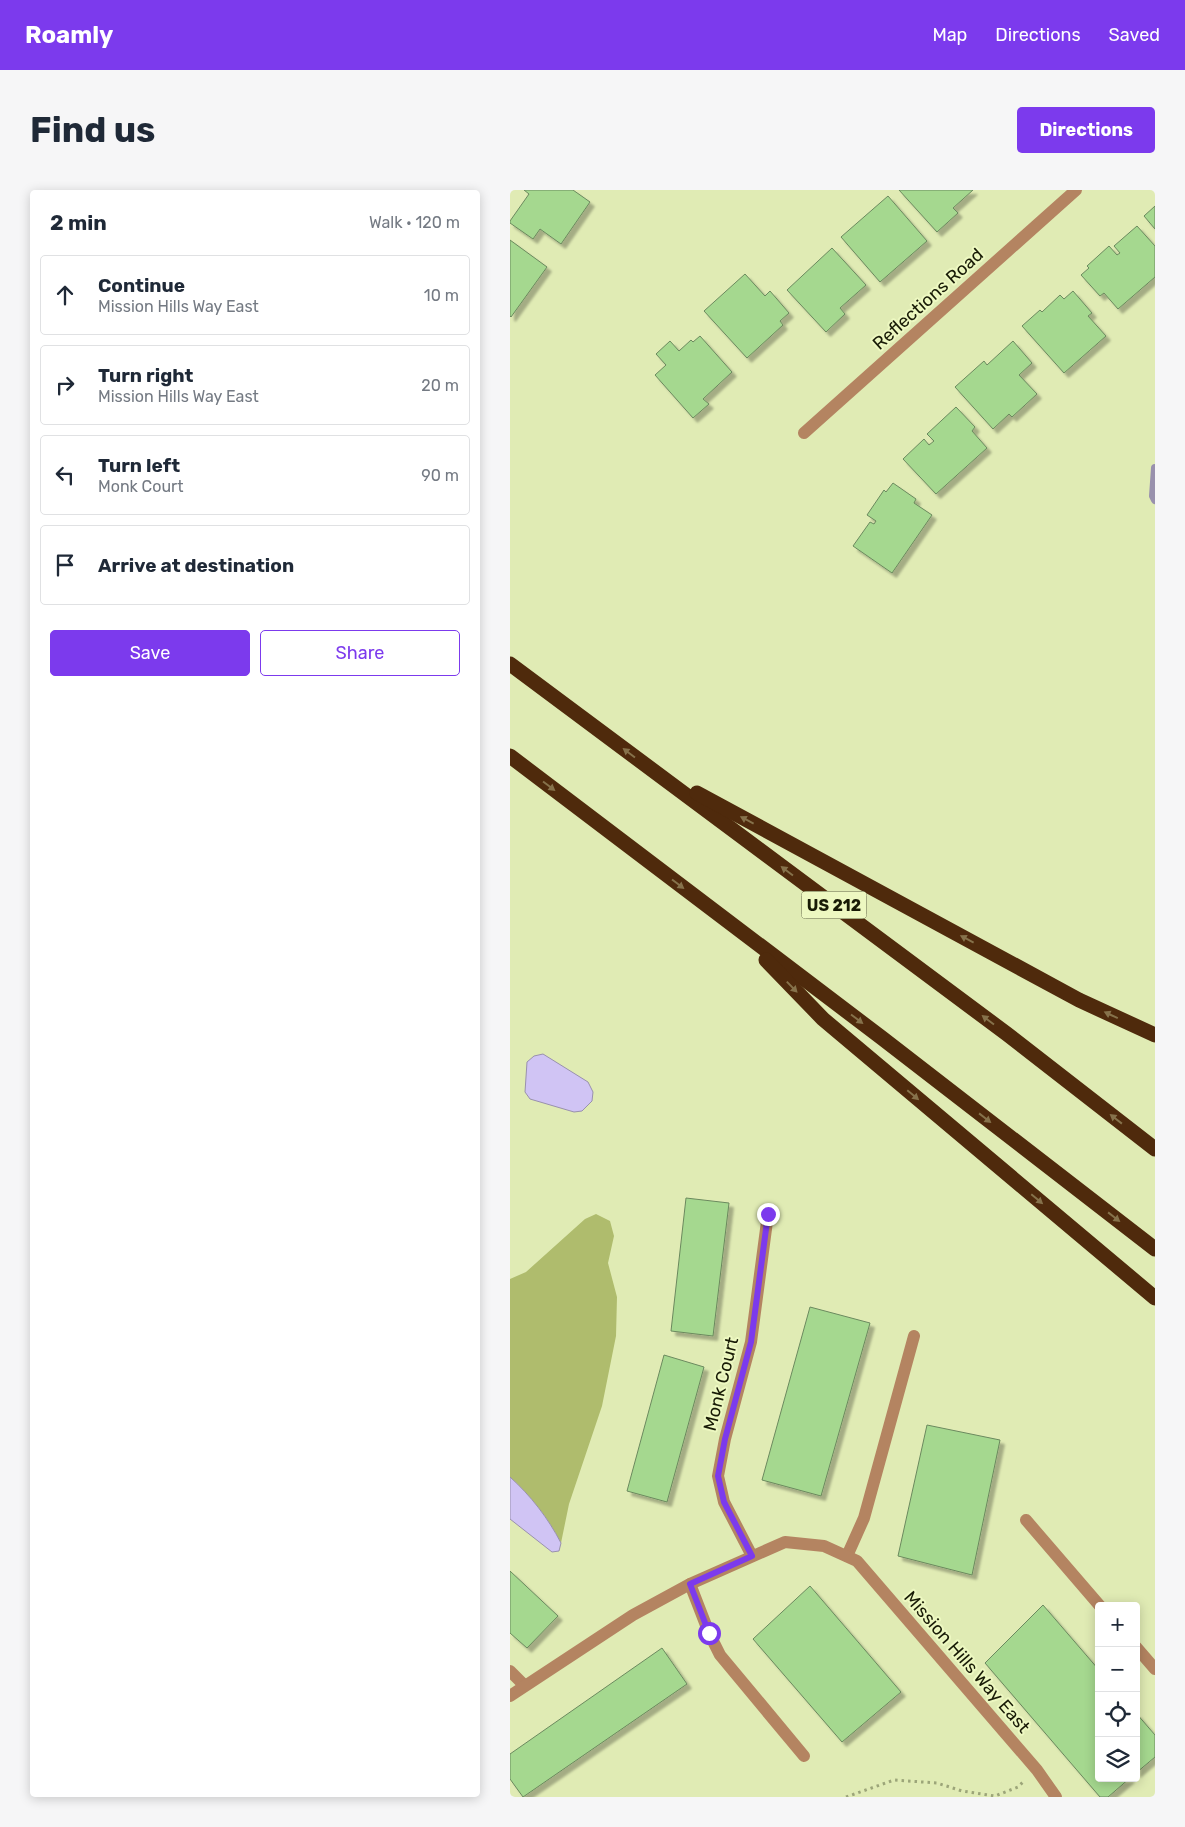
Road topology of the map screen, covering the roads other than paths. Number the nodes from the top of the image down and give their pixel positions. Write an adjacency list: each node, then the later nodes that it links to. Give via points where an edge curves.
1 (1076, 190): 2 (street, Reflections Road)
2 (804, 433)
3 (510, 664): 5 (highway, US 212, one-way to 3)
4 (510, 756): 6 (highway, one-way to 6)
5 (649, 768): 7 (highway, one-way to 5, via 1079,1000); 8 (highway, US 212, one-way to 5, via 1007,1034)
6 (734, 926): 10 (highway, one-way to 10); 11 (highway, one-way to 11, via 823,1019)
7 (1155, 1035)
8 (1155, 1149)
9 (768, 1214): 14 (street, Monk Court, via 751,1342 718,1476 724,1502)
10 (1155, 1249)
11 (1155, 1298)
12 (914, 1336): 15 (street, via 864,1518)
13 (1026, 1520): 17 (street)
14 (752, 1556): 15 (street, Mission Hills Way East, via 784,1542 824,1546); 16 (street, Mission Hills Way East)
15 (847, 1556): 24 (street, Mission Hills Way East, via 857,1561 1037,1770)
16 (690, 1584): 21 (street, Mission Hills Way East, via 633,1615); 23 (street, via 720,1655)
17 (1097, 1602)
18 (1140, 1652): 19 (street)
19 (1155, 1669)
20 (510, 1671): 21 (street)
21 (524, 1685): 22 (street, Mission Hills Way East)
22 (510, 1696)
23 (804, 1756)
24 (1056, 1797)

